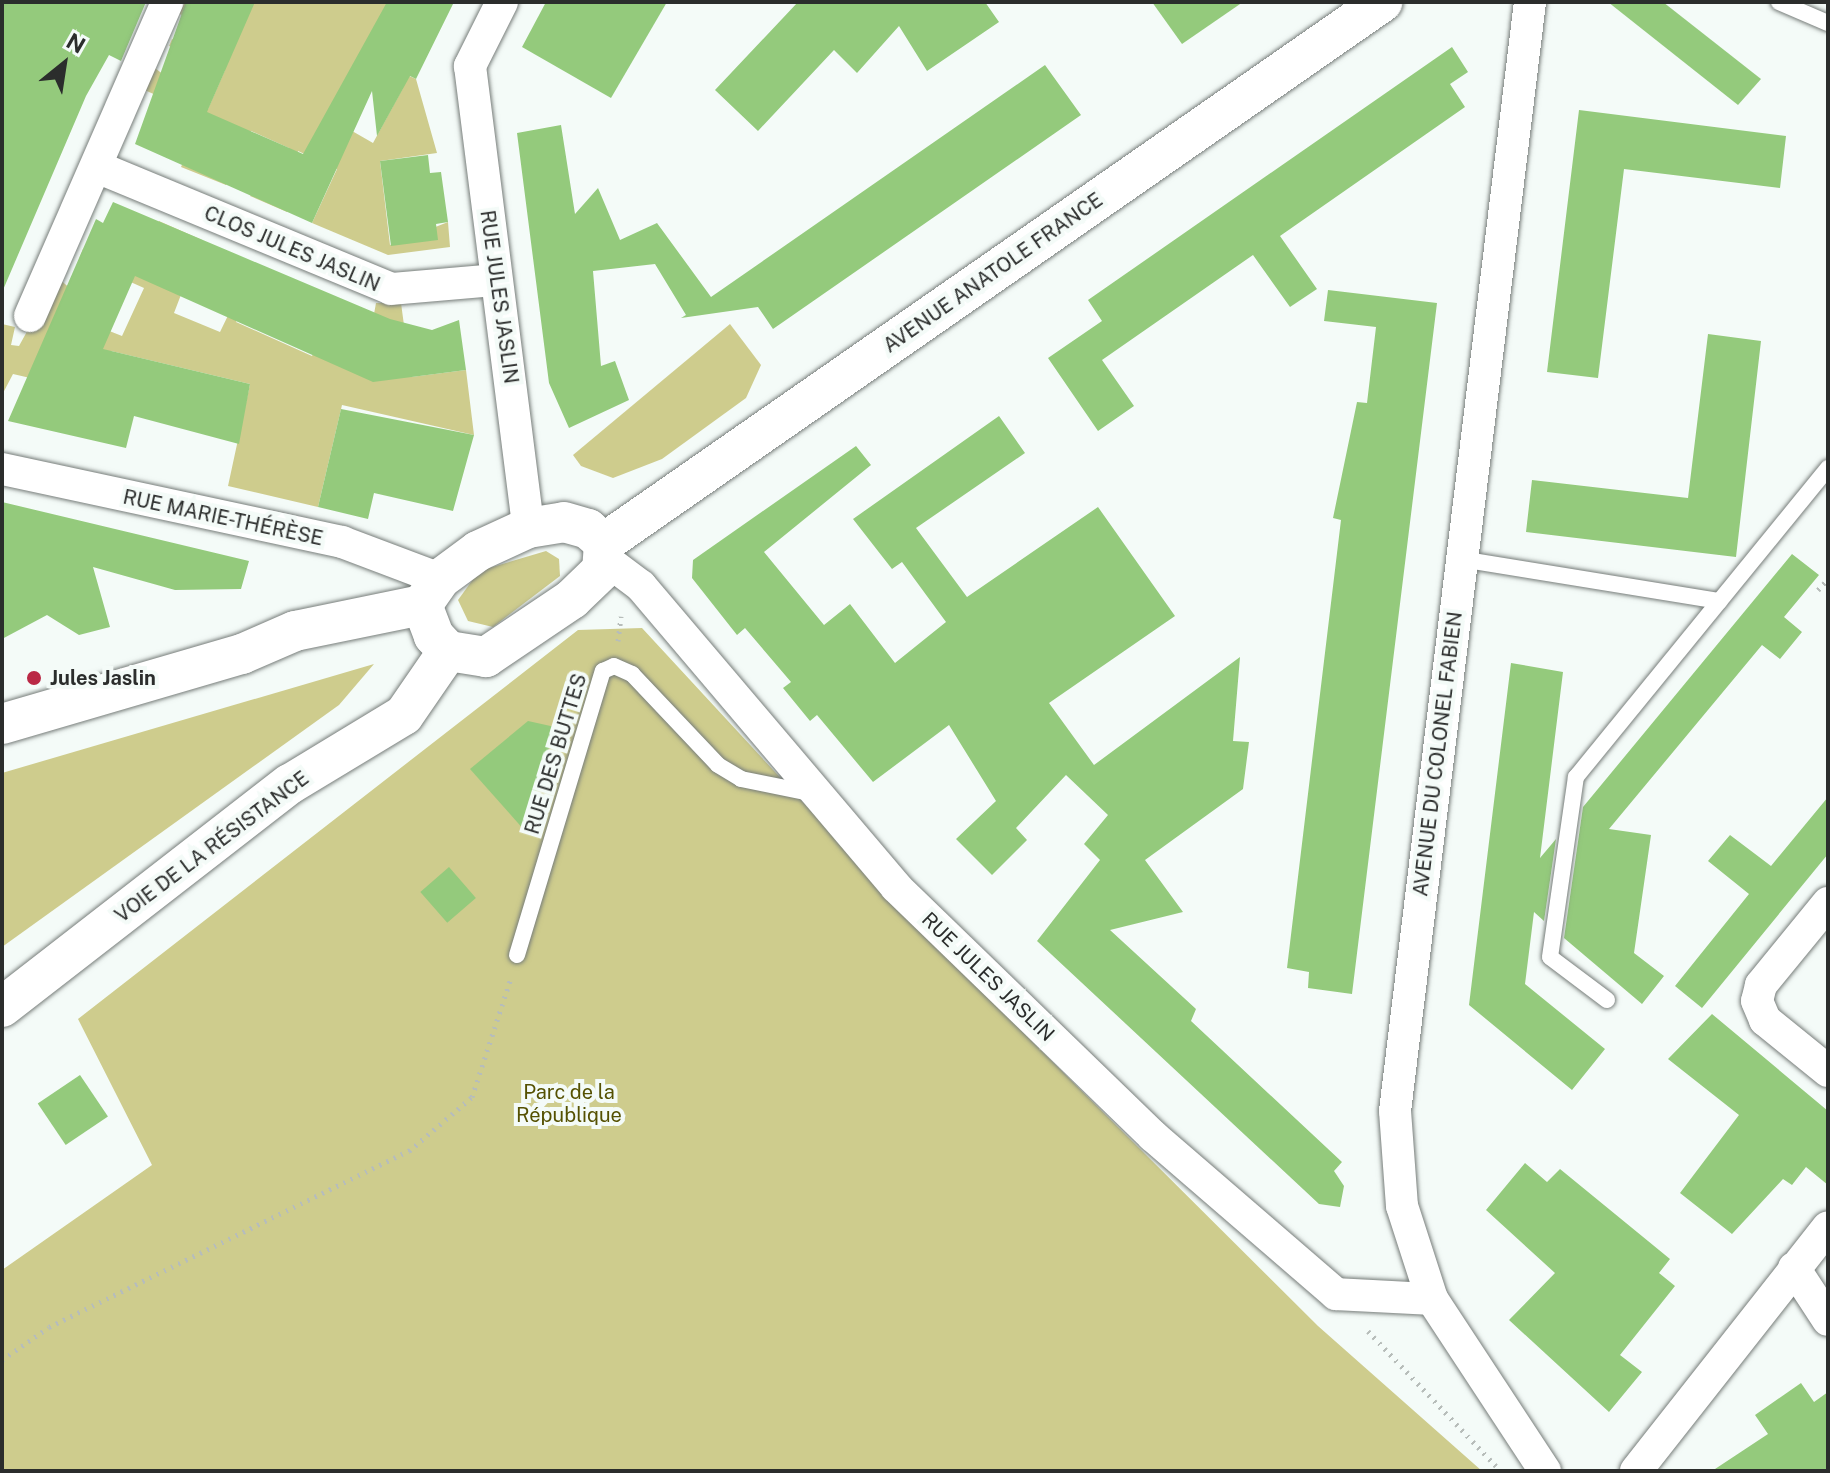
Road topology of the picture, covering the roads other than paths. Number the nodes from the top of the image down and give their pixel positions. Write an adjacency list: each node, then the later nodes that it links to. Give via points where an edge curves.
1 (167, 2): 7 (street)
2 (502, 2): 8 (street, RUE JULES JASLIN, via 470,66)
3 (1382, 2): 13 (street, AVENUE ANATOLE FRANCE)
4 (1530, 2): 14 (street, AVENUE DU COLONEL FABIEN)
5 (1779, 2): 6 (lane)
6 (1828, 23)
7 (97, 167): 8 (street, CLOS JULES JASLIN, via 391,289); 9 (street)
8 (496, 280): 12 (street, RUE JULES JASLIN)
9 (30, 316)
10 (1828, 468): 16 (lane)
11 (2, 469): 15 (street, RUE MARIE-THÉRÈSE, via 342,542)
12 (528, 528): 13 (street, via 564,522 588,529); 15 (street)
13 (604, 551): 17 (street, AVENUE ANATOLE FRANCE, via 572,599 500,652 468,658); 19 (street, RUE JULES JASLIN, via 641,586)
14 (1460, 559): 16 (lane); 27 (street, AVENUE DU COLONEL FABIEN, via 1395,1111 1402,1206)
15 (431, 592): 17 (street, via 425,621); 18 (street)
16 (1720, 601): 22 (lane, via 1576,777 1550,957)
17 (448, 651): 23 (street, VOIE DE LA RÉSISTANCE, via 404,715 290,784)
18 (2, 724)
19 (810, 793): 21 (lane, RUE DES BUTTES, via 741,779 718,765 632,674 614,666 603,671); 27 (street, RUE JULES JASLIN, via 1040,1029 1336,1294)
20 (1828, 903): 24 (street, via 1761,985 1757,1001 1765,1020)
21 (517, 955)
22 (1607, 1000)
23 (2, 1007)
24 (1828, 1071)
25 (1828, 1227): 26 (street)
26 (1794, 1268): 28 (street); 30 (street)
27 (1432, 1299): 29 (street, AVENUE DU COLONEL FABIEN)
28 (1828, 1320)
29 (1545, 1471)
30 (1636, 1471)

